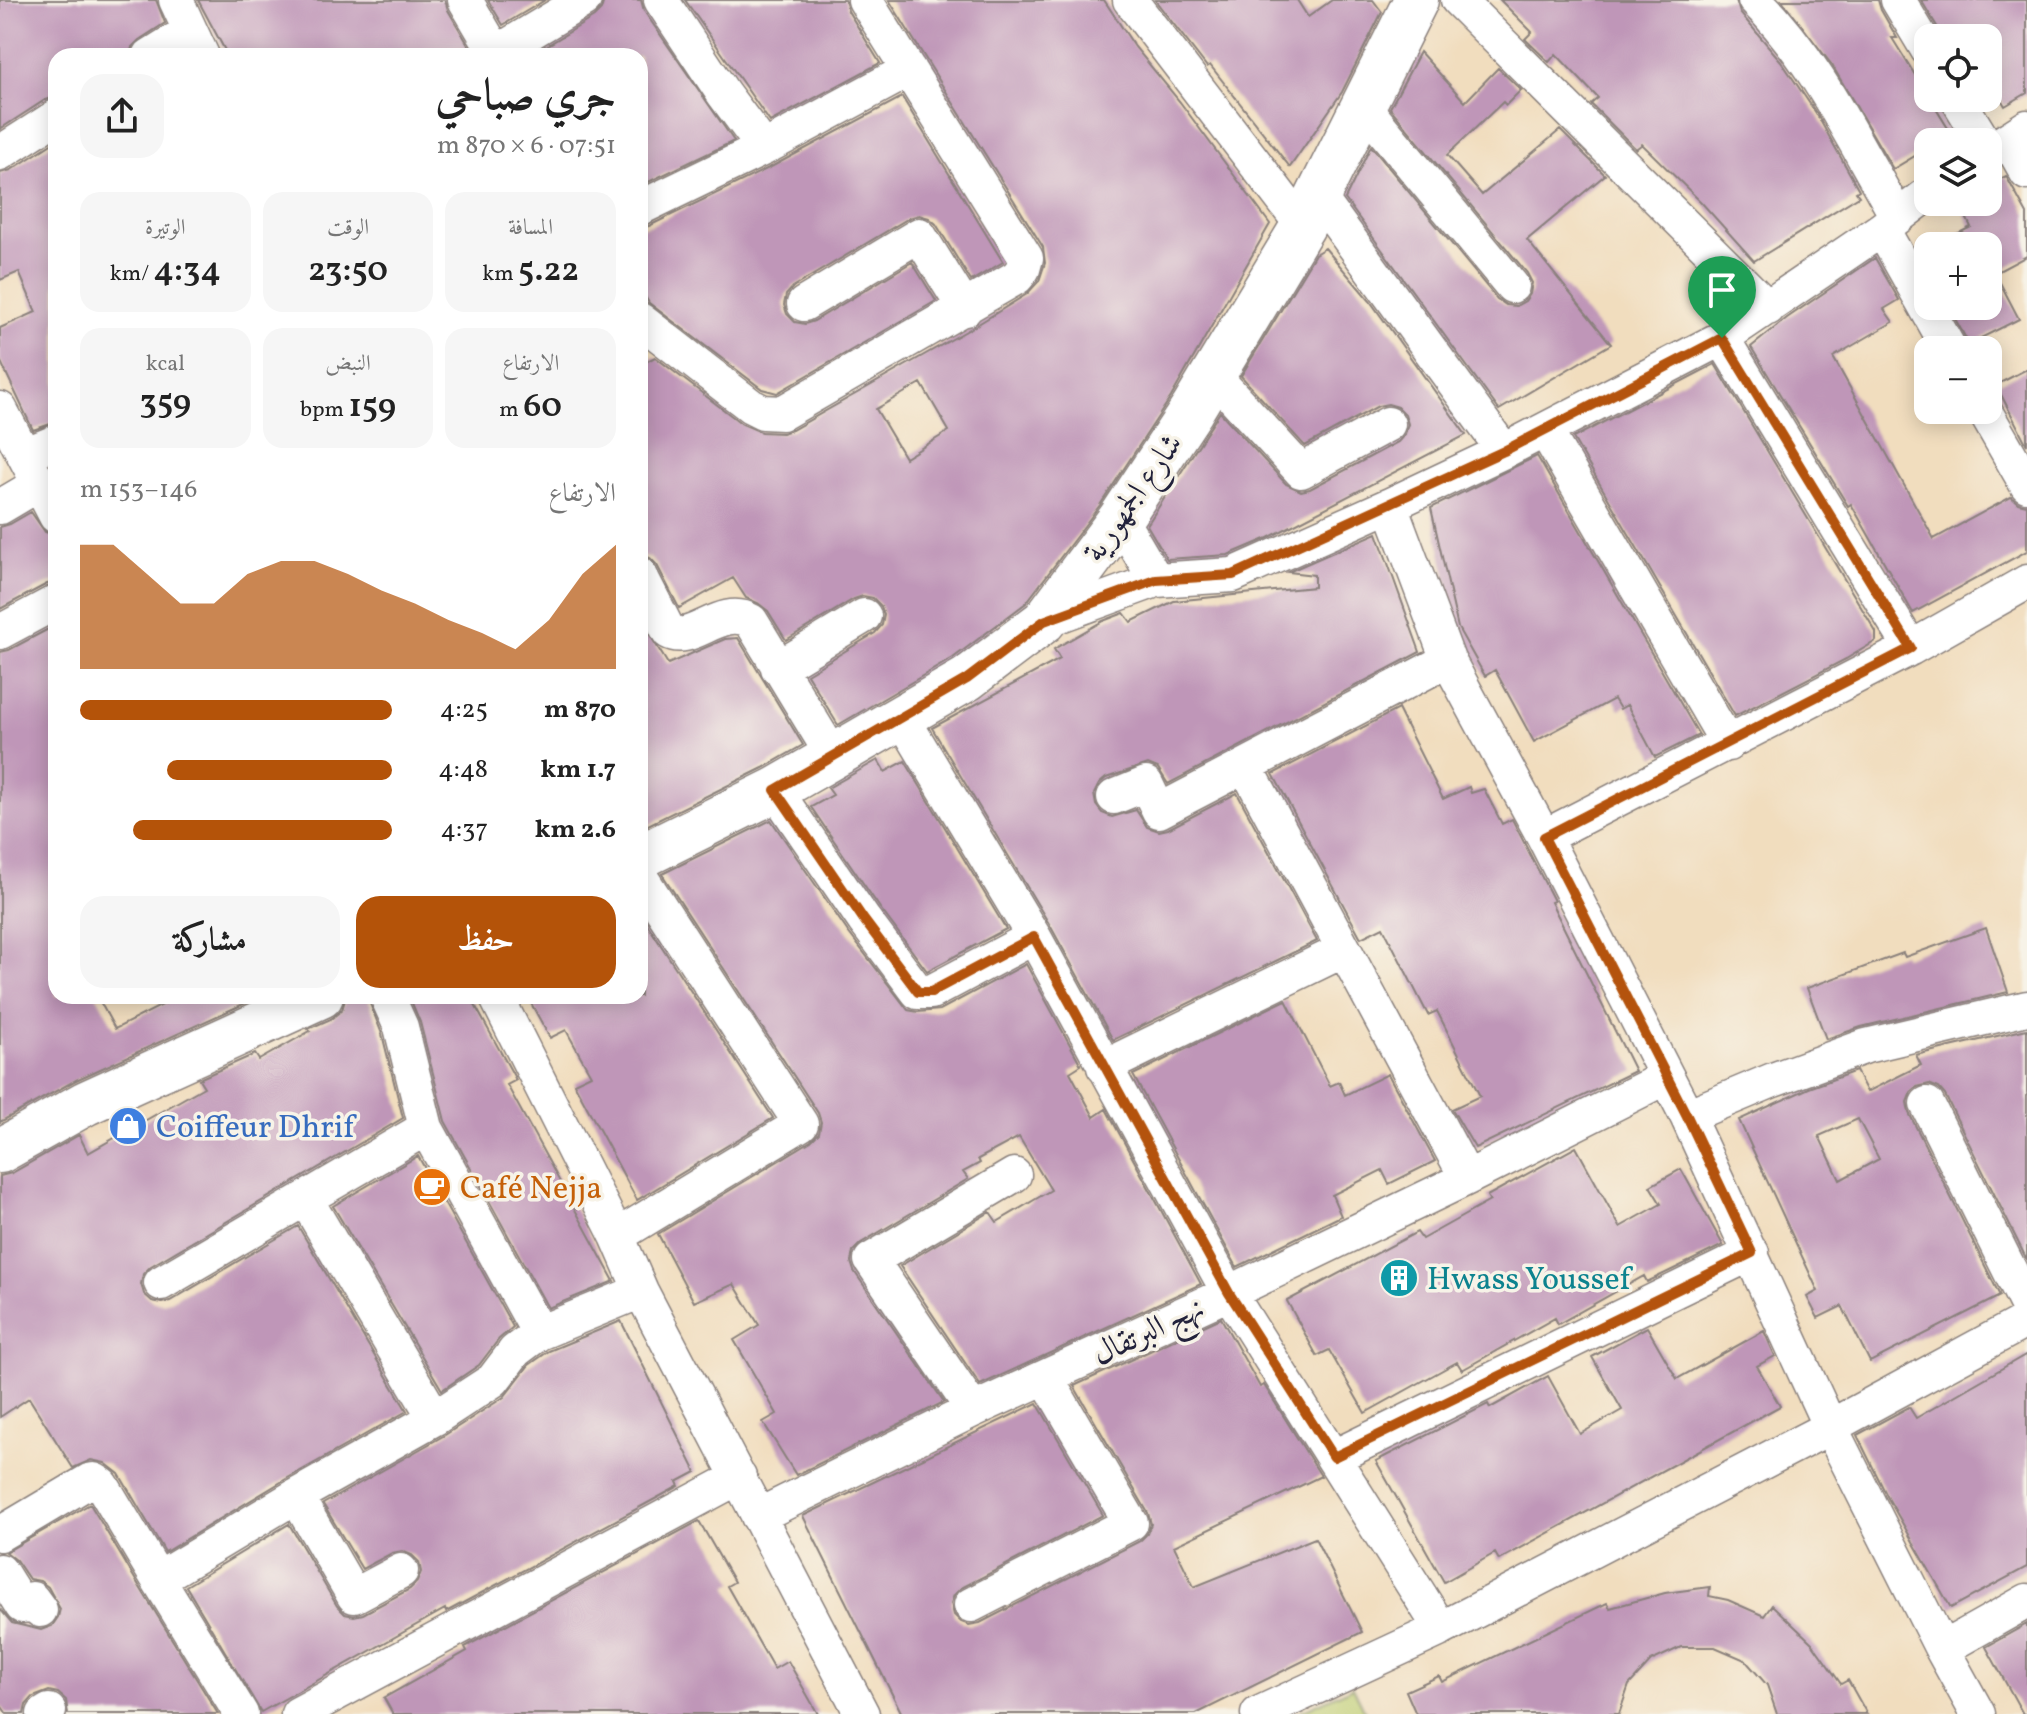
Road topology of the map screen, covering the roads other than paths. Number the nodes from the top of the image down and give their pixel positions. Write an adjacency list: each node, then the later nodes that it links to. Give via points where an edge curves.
1 (176, 0): 12 (street)
2 (465, 0): 13 (street)
3 (584, 0): 14 (street)
4 (661, 0): 20 (street)
5 (865, 0): 15 (street)
6 (1130, 0): 26 (street)
7 (1458, 0): 30 (street)
8 (1755, 0): 27 (street, via 1806,60)
9 (1898, 0): 11 (street)
10 (1405, 7): 16 (street, شارع الجمهورية)
11 (1914, 27)
12 (196, 43)
13 (491, 48)
14 (506, 48)
15 (909, 70): 20 (street); 31 (street, via 1026,258 1017,277)
16 (1364, 107): 26 (street, شارع الجمهورية); 28 (street)
17 (1969, 112): 19 (street)
18 (48, 122): 22 (street)
19 (1984, 128)
20 (764, 148): 24 (street)
21 (2002, 148): 23 (street)
22 (0, 153)
23 (2027, 173)
24 (648, 204)
25 (1914, 204): 27 (street)
26 (1311, 211): 35 (street, شارع الجمهورية); 41 (street)
27 (1889, 222): 30 (street); 33 (street)
28 (1512, 286)
29 (804, 304): 31 (street, via 919,235)
30 (1768, 308): 34 (street)
31 (965, 309): 32 (street, via 782,413 751,406)
32 (648, 326)
33 (1943, 336)
34 (1722, 338): 39 (street); 55 (street)
35 (1214, 376): 37 (street, via 1279,461 1301,471); 47 (street, شارع الجمهورية)
36 (0, 409): 42 (street)
37 (1388, 424)
38 (1992, 424): 43 (street)
39 (1545, 430): 41 (street); 59 (street)
40 (48, 451): 42 (street)
41 (1504, 451): 45 (street)
42 (32, 470): 44 (street); 46 (street)
43 (2027, 485)
44 (48, 501)
45 (1390, 505): 48 (street, via 1233,575); 56 (street)
46 (0, 507)
47 (1120, 519): 48 (street); 53 (street, شارع الجمهورية)
48 (1156, 580): 53 (street)
49 (2027, 582): 55 (street)
50 (648, 591): 57 (street, via 669,632 681,635 723,618 742,616 751,621)
51 (48, 606): 54 (street)
52 (864, 616): 57 (street)
53 (1044, 621): 58 (street, شارع الجمهورية, via 967,679)
54 (0, 632)
55 (1911, 648): 59 (street)
56 (1448, 660): 61 (street); 64 (street)
57 (778, 668): 60 (street)
58 (901, 716): 60 (street, شارع الجمهورية); 67 (street)
59 (1728, 744): 64 (street)
60 (833, 756): 62 (street, شارع الجمهورية)
61 (1246, 767): 63 (street, via 1159,811 1146,784); 68 (street)
62 (775, 790): 65 (street, شارع الجمهورية); 67 (street, via 918,992 931,992)
63 (1114, 797)
64 (1544, 837): 74 (street)
65 (648, 853)
66 (648, 888): 82 (street, via 801,1124)
67 (1034, 937): 73 (street)
68 (1344, 950): 73 (street); 80 (street)
69 (294, 1004): 78 (street, via 86,1103)
70 (391, 1004): 77 (street)
71 (500, 1004): 82 (street)
72 (2027, 1008): 76 (street, via 1866,1046)
73 (1104, 1067): 86 (street)
74 (1667, 1077): 76 (street); 80 (street, نهج البرتقال)
75 (1927, 1104): 87 (street)
76 (1687, 1116): 83 (street)
77 (426, 1128): 81 (street); 89 (street)
78 (0, 1151)
79 (1014, 1175): 91 (street, via 871,1260)
80 (1467, 1178): 86 (street, نهج البرتقال)
81 (306, 1200): 84 (street); 92 (street)
82 (617, 1236): 85 (street)
83 (1752, 1253): 93 (street); 94 (street)
84 (161, 1283)
85 (641, 1291): 89 (street); 95 (street)
86 (1229, 1293): 90 (street, نهج البرتقال); 94 (street)
87 (2027, 1305)
88 (2027, 1320): 93 (street)
89 (539, 1333): 92 (street, via 515,1351 493,1380)
90 (1046, 1378): 91 (street, نهج البرتقال); 103 (street, via 1131,1523)
91 (973, 1410): 97 (street, نهج البرتقال)
92 (435, 1418): 96 (street)
93 (1830, 1427): 105 (street); 106 (street)
94 (1334, 1457): 105 (street)
95 (739, 1477): 97 (street); 108 (street)
96 (296, 1496): 100 (street, via 354,1596); 101 (street)
97 (758, 1516): 109 (street)
98 (0, 1534): 101 (street, via 94,1480 102,1485)
99 (0, 1571): 104 (street, via 22,1606 32,1599)
100 (401, 1571)
101 (158, 1579): 107 (street)
102 (2027, 1601): 106 (street)
103 (971, 1605)
104 (40, 1610)
105 (1441, 1629): 110 (street)
106 (1942, 1649): 111 (street)
107 (241, 1714)
108 (298, 1714)
109 (862, 1714)
110 (1258, 1714)
111 (1978, 1714)

